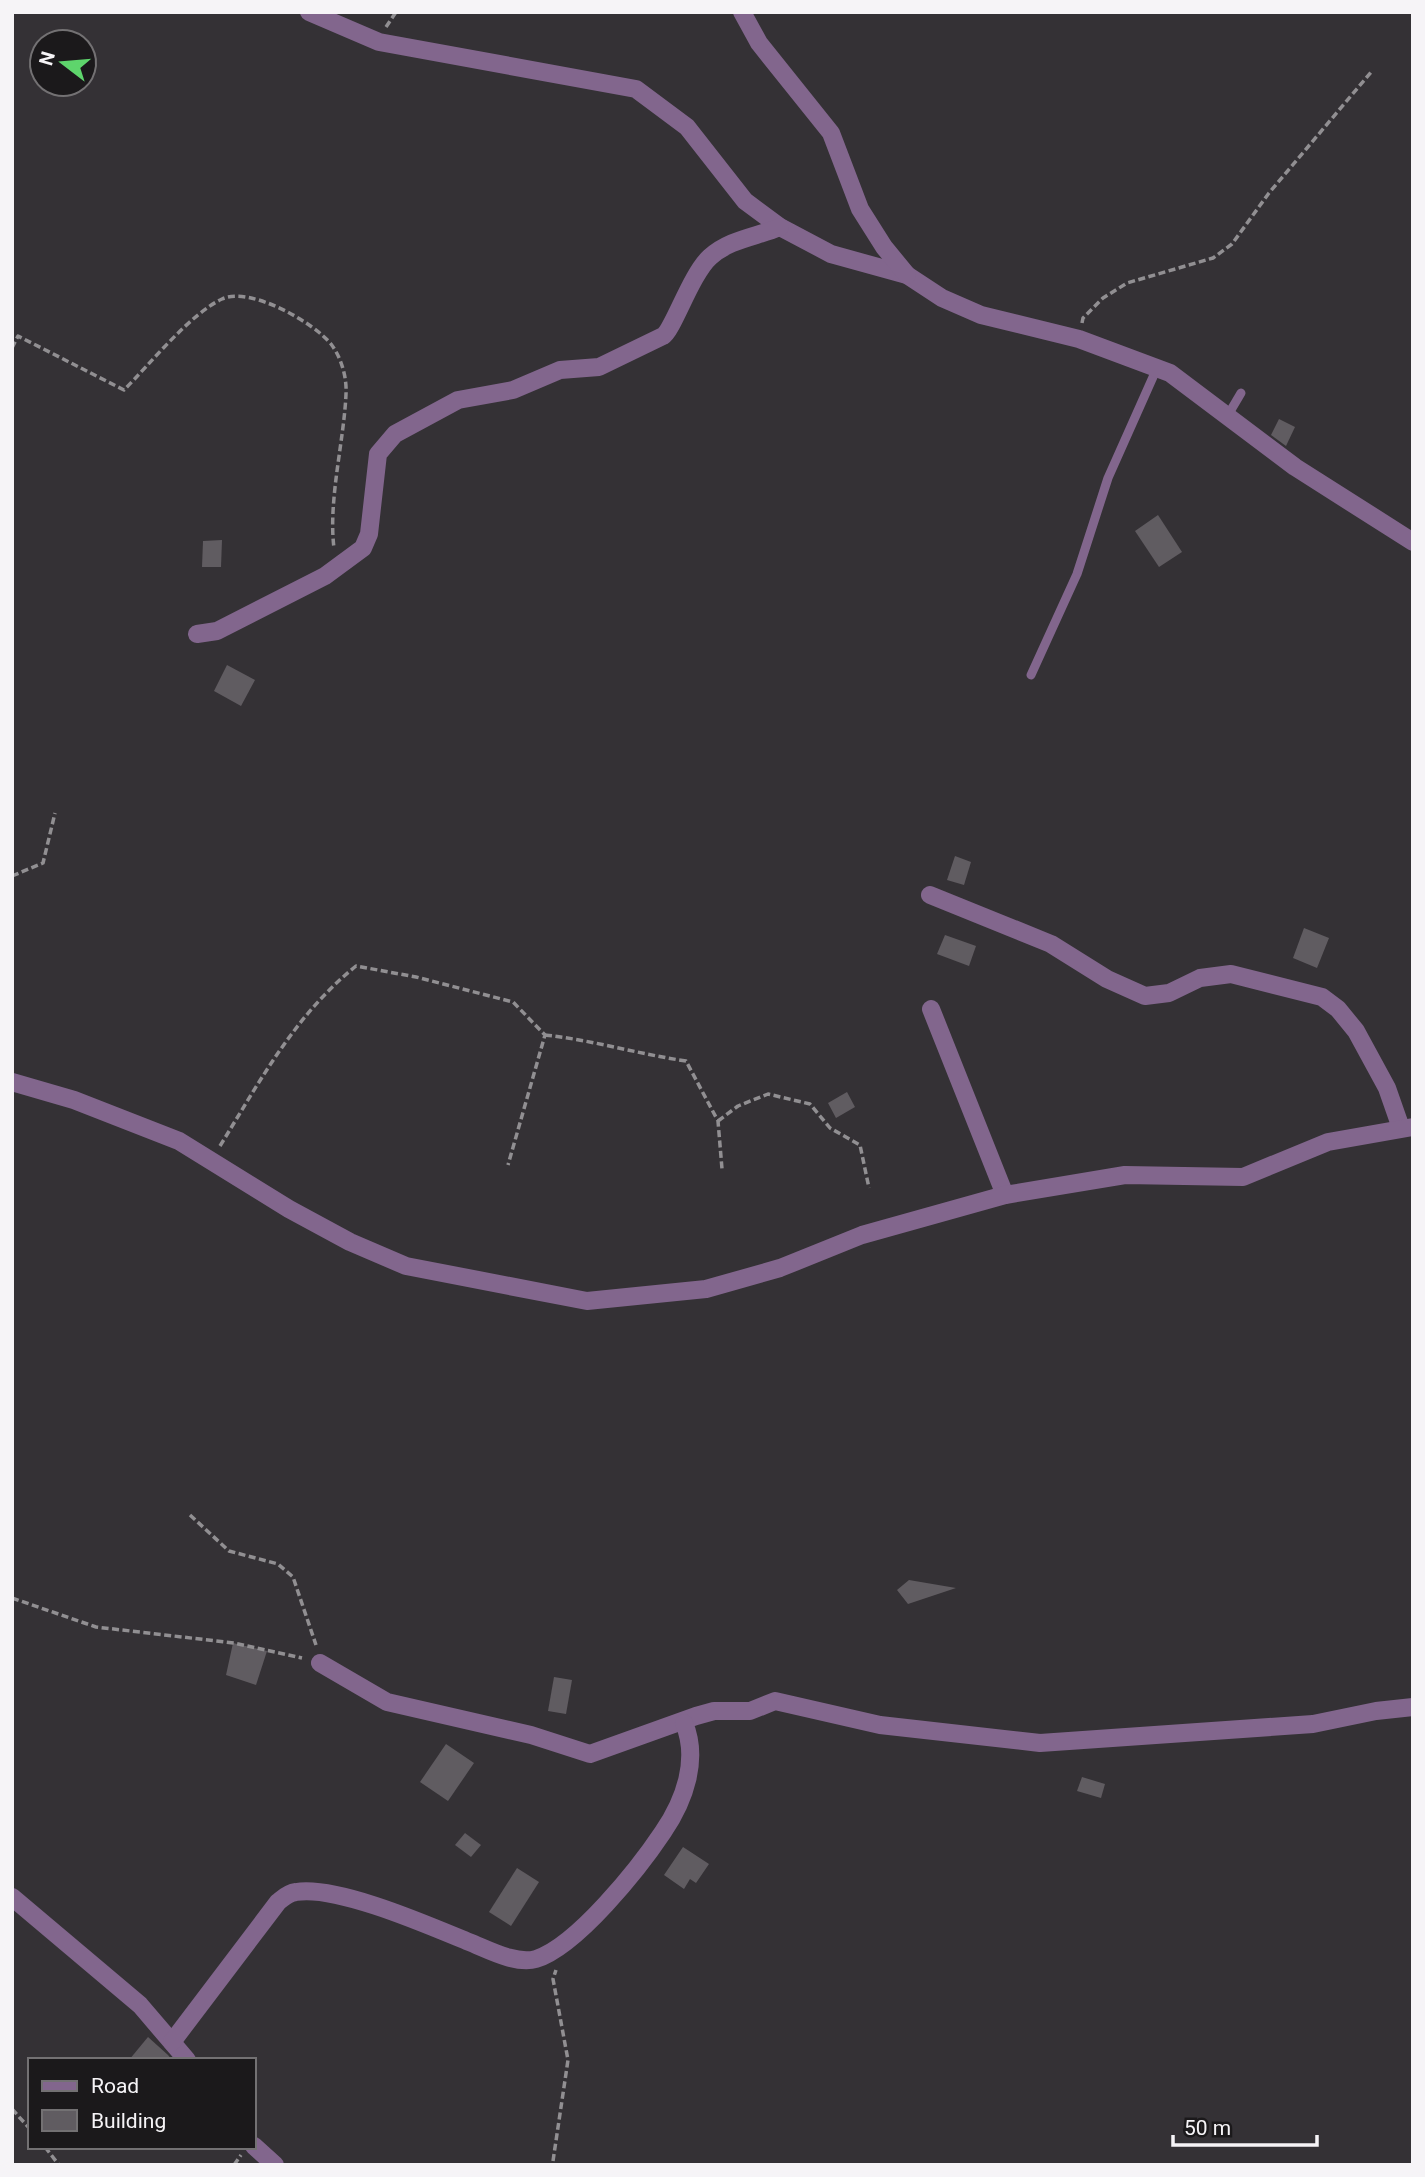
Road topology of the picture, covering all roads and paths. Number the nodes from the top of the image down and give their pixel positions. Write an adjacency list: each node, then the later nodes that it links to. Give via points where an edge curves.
1 (309, 12): 4 (street, via 379,42 636,89 687,127 746,201)
2 (743, 12): 5 (street, via 759,43 831,133 860,209)
3 (1372, 71): 6 (path, via 1232,244 1213,258 1127,283 1083,317)
4 (780, 227): 5 (street, via 831,254); 12 (street, via 734,240 709,258 663,337 598,367 560,370 513,390 458,400 395,434 378,454 367,542)
5 (907, 275): 6 (street, via 942,298 981,315)
6 (1079, 339): 8 (street)
7 (12, 348): 12 (path, via 18,337 124,390 187,326 222,299 256,300 301,319 331,345 345,374 333,546 338,555)
8 (1157, 368): 10 (street); 14 (lane, via 1108,478 1077,574)
9 (1241, 393): 10 (lane)
10 (1228, 415): 11 (street, via 1294,467)
11 (1413, 542)
12 (348, 559): 13 (street, via 325,576 217,631)
13 (197, 634)
14 (1031, 675)
15 (55, 813): 16 (path, via 43,863)
16 (12, 876)
17 (930, 895): 22 (street, via 1051,944 1107,979 1145,996 1169,993 1200,978 1231,974 1322,997 1356,1031)
18 (931, 1009): 27 (street)
19 (545, 1035): 21 (path, via 686,1061); 23 (path, via 513,1002 356,966 329,988 277,1051); 24 (path)
20 (12, 1082): 23 (street, via 179,1141)
21 (718, 1121): 25 (path); 26 (path, via 738,1106 768,1094 810,1104 830,1128 860,1145)
22 (1407, 1127): 27 (street, via 1328,1142 1243,1177 1125,1175)
23 (212, 1160): 27 (street, via 289,1209 406,1266 587,1301 706,1289 780,1268 862,1235)
24 (508, 1165)
25 (722, 1169)
26 (869, 1188)
27 (1005, 1195)
28 (190, 1514): 30 (path, via 229,1552 278,1564 293,1577)
29 (12, 1598): 30 (path, via 96,1627 234,1643)
30 (320, 1663): 32 (street, via 387,1702 508,1729 590,1754)
31 (1413, 1707): 32 (street, via 1312,1724 1040,1743 880,1725 775,1702 750,1711 714,1711)
32 (684, 1723): 35 (street, via 692,1741 687,1783 676,1814 631,1876 581,1930 553,1949 535,1959 523,1959 398,1913 326,1894 295,1892 278,1902)
33 (12, 1897): 35 (street, via 140,2005)
34 (559, 1963): 41 (path, via 553,1979 568,2060)
35 (172, 2042): 36 (street)
36 (185, 2058)
37 (12, 2109): 38 (path)
38 (28, 2127)
39 (256, 2148): 43 (street)
40 (47, 2149): 42 (path)
41 (553, 2161)
42 (59, 2165)
43 (275, 2165)

